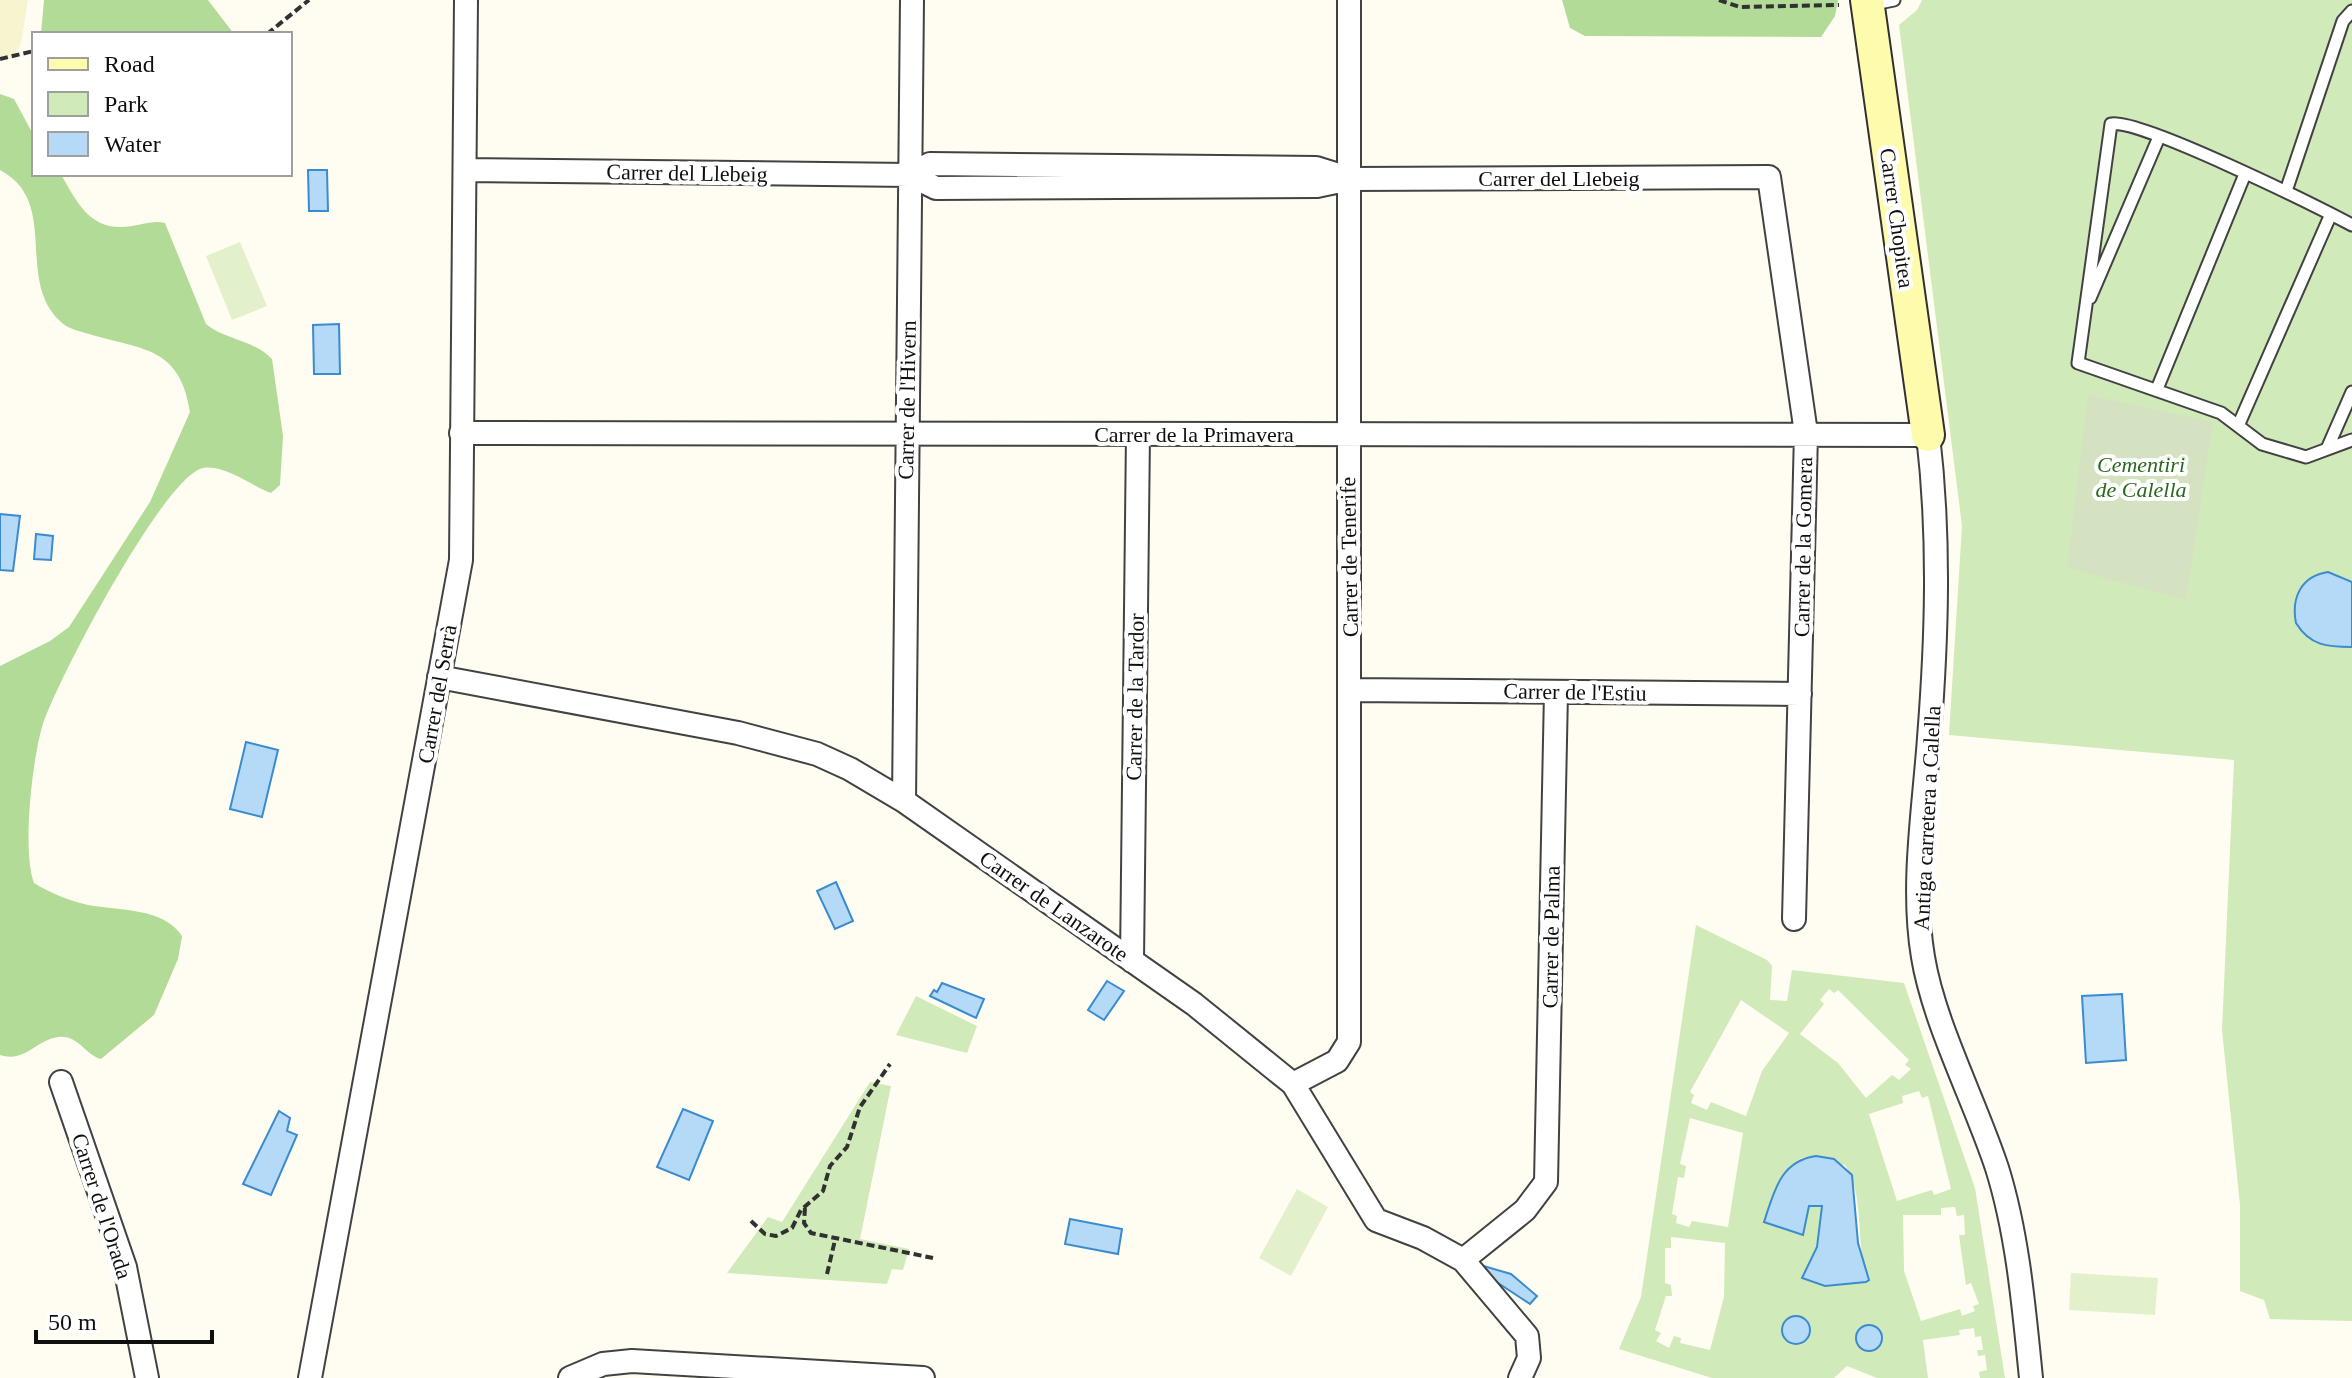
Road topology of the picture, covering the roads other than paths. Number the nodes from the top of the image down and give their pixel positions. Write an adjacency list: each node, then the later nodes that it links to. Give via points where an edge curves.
1 (466, 0): 9 (street, Carrer del Serrà)
2 (912, 0): 11 (street, Carrer de l'Hivern)
3 (1349, 0): 13 (street, Carrer de Tenerife)
4 (2347, 0): 6 (lane)
5 (1869, 2): 26 (street, Carrer Chopitea)
6 (2352, 4)
7 (2352, 11): 14 (lane, via 2343,21)
8 (2159, 137): 10 (lane); 17 (lane); 17 (lane, via 2122,121 2111,124)
9 (465, 170): 11 (street, Carrer del Llebeig); 21 (street, Carrer del Serrà)
10 (2245, 174): 14 (lane); 18 (lane)
11 (910, 175): 13 (street, Carrer del Llebeig, via 936,188 1317,186); 23 (street, Carrer de l'Hivern)
12 (1769, 177): 13 (street, Carrer del Llebeig); 22 (street, Carrer de la Gomera)
13 (1350, 179): 25 (street, Carrer de Tenerife)
14 (2286, 191): 15 (lane)
15 (2331, 214): 16 (lane); 20 (lane)
16 (2352, 225)
17 (2085, 312): 18 (lane, via 2078,363)
18 (2157, 389): 20 (lane, via 2221,413)
19 (2352, 392): 28 (lane)
20 (2238, 426): 28 (lane, via 2262,444 2306,457)
21 (461, 433): 23 (street, Carrer de la Primavera); 29 (street, Carrer del Serrà, via 461,560)
22 (1806, 433): 25 (street, Carrer de la Primavera); 26 (street, Carrer de la Primavera); 32 (street, Carrer de la Gomera)
23 (907, 434): 24 (street, Carrer de la Primavera); 33 (street, Carrer de l'Hivern)
24 (1138, 434): 25 (street, Carrer de la Primavera); 35 (street, Carrer de la Tardor)
25 (1346, 434): 30 (street, Carrer de Tenerife)
26 (1928, 435): 45 (street, Antiga carretera a Calella, via 1937,613 1919,903 1923,956 1937,1010 1998,1172 2018,1269)
27 (2352, 440): 28 (lane)
28 (2327, 449)
29 (439, 677): 33 (street, Carrer de Lanzarote, via 738,733 817,754); 41 (street, Carrer del Serrà)
30 (1351, 690): 31 (street, Carrer de l'Estiu); 37 (street, Carrer de Tenerife, via 1349,1042 1337,1061)
31 (1556, 692): 32 (street, Carrer de l'Estiu); 38 (street, Carrer de Palma, via 1546,1182 1525,1210)
32 (1800, 694): 34 (street, Carrer de la Gomera)
33 (904, 801): 35 (street, Carrer de Lanzarote)
34 (1794, 919)
35 (1132, 961): 37 (street, Carrer de Lanzarote)
36 (61, 1082): 40 (street, Carrer de l'Orada, via 125,1267)
37 (1293, 1084): 38 (street, Carrer de Lanzarote, via 1376,1220)
38 (1463, 1260): 44 (street, via 1527,1336 1529,1358)
39 (590, 1373): 42 (street); 43 (street, via 632,1361 680,1361)
40 (147, 1378)
41 (310, 1378)
42 (570, 1378)
43 (923, 1378)
44 (1520, 1378)
45 (2031, 1378)

